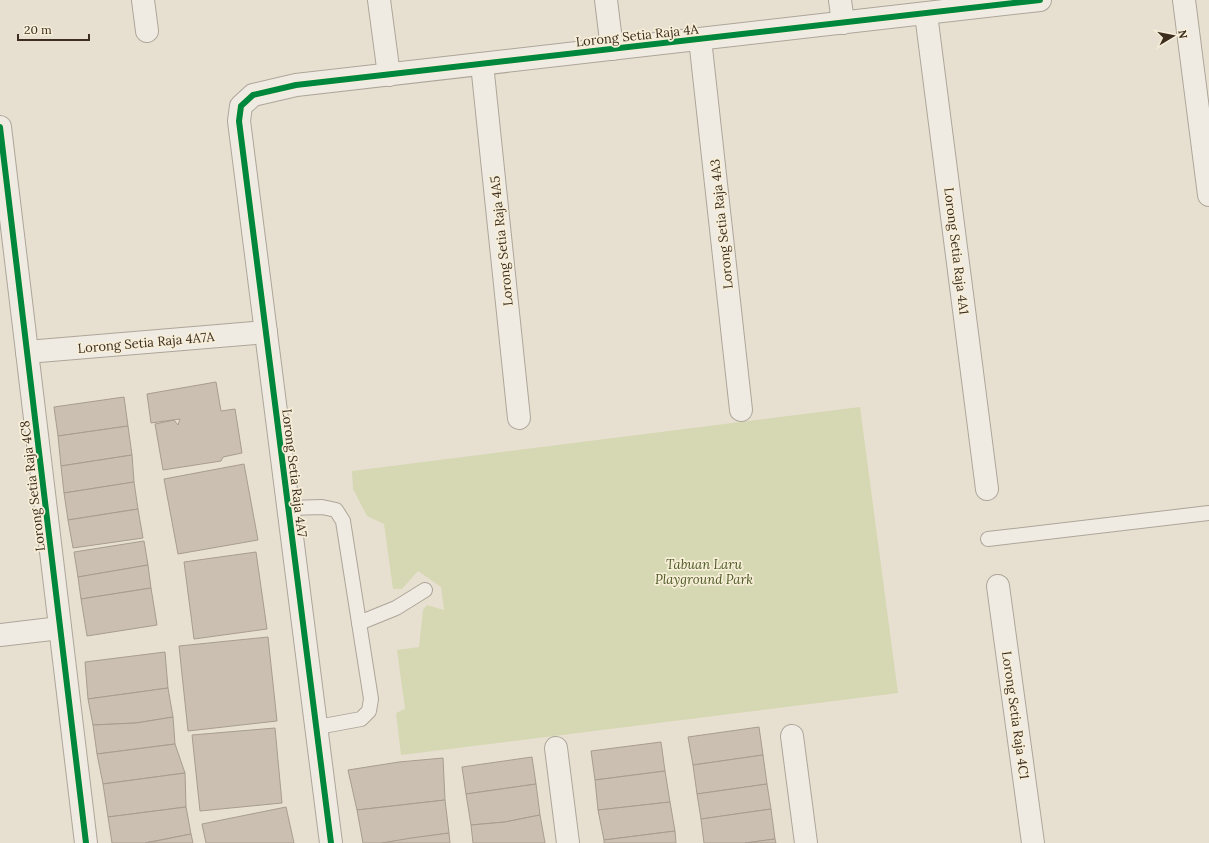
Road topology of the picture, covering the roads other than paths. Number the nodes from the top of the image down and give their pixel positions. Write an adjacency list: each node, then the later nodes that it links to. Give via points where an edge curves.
1 (143, 0): 9 (street)
2 (379, 0): 13 (street)
3 (606, 0): 11 (street)
4 (840, 0): 8 (street)
5 (1040, 0): 7 (street, Lorong Setia Raja 4A)
6 (1184, 0): 16 (street)
7 (926, 14): 8 (street, Lorong Setia Raja 4A); 21 (street, Lorong Setia Raja 4A1)
8 (843, 23): 10 (street, Lorong Setia Raja 4A)
9 (147, 31)
10 (700, 39): 11 (street, Lorong Setia Raja 4A); 19 (street, Lorong Setia Raja 4A3)
11 (612, 49): 12 (street, Lorong Setia Raja 4A)
12 (482, 64): 13 (street, Lorong Setia Raja 4A); 20 (street, Lorong Setia Raja 4A5)
13 (389, 75): 14 (street, Lorong Setia Raja 4A, via 296,85 253,95)
14 (241, 106): 17 (street, Lorong Setia Raja 4A7, via 239,121)
15 (0, 127): 18 (street, Lorong Setia Raja 4C8)
16 (1209, 195)
17 (266, 332): 18 (street, Lorong Setia Raja 4A7A); 22 (street, Lorong Setia Raja 4A7)
18 (27, 352): 28 (street, Lorong Setia Raja 4C8)
19 (741, 410)
20 (519, 418)
21 (987, 489)
22 (289, 508): 27 (lane, via 322,507 336,510 344,521); 30 (street, Lorong Setia Raja 4A7)
23 (1209, 513): 24 (lane)
24 (988, 539)
25 (998, 586): 37 (street, Lorong Setia Raja 4C1)
26 (425, 590): 27 (lane, via 396,608)
27 (359, 623): 30 (lane, via 371,699 369,711 361,718)
28 (60, 628): 29 (street); 33 (street, Lorong Setia Raja 4C8)
29 (0, 635)
30 (318, 727): 34 (street, Lorong Setia Raja 4A7)
31 (792, 736): 36 (street)
32 (556, 748): 35 (street)
33 (86, 843)
34 (331, 843)
35 (568, 843)
36 (806, 843)
37 (1033, 843)

